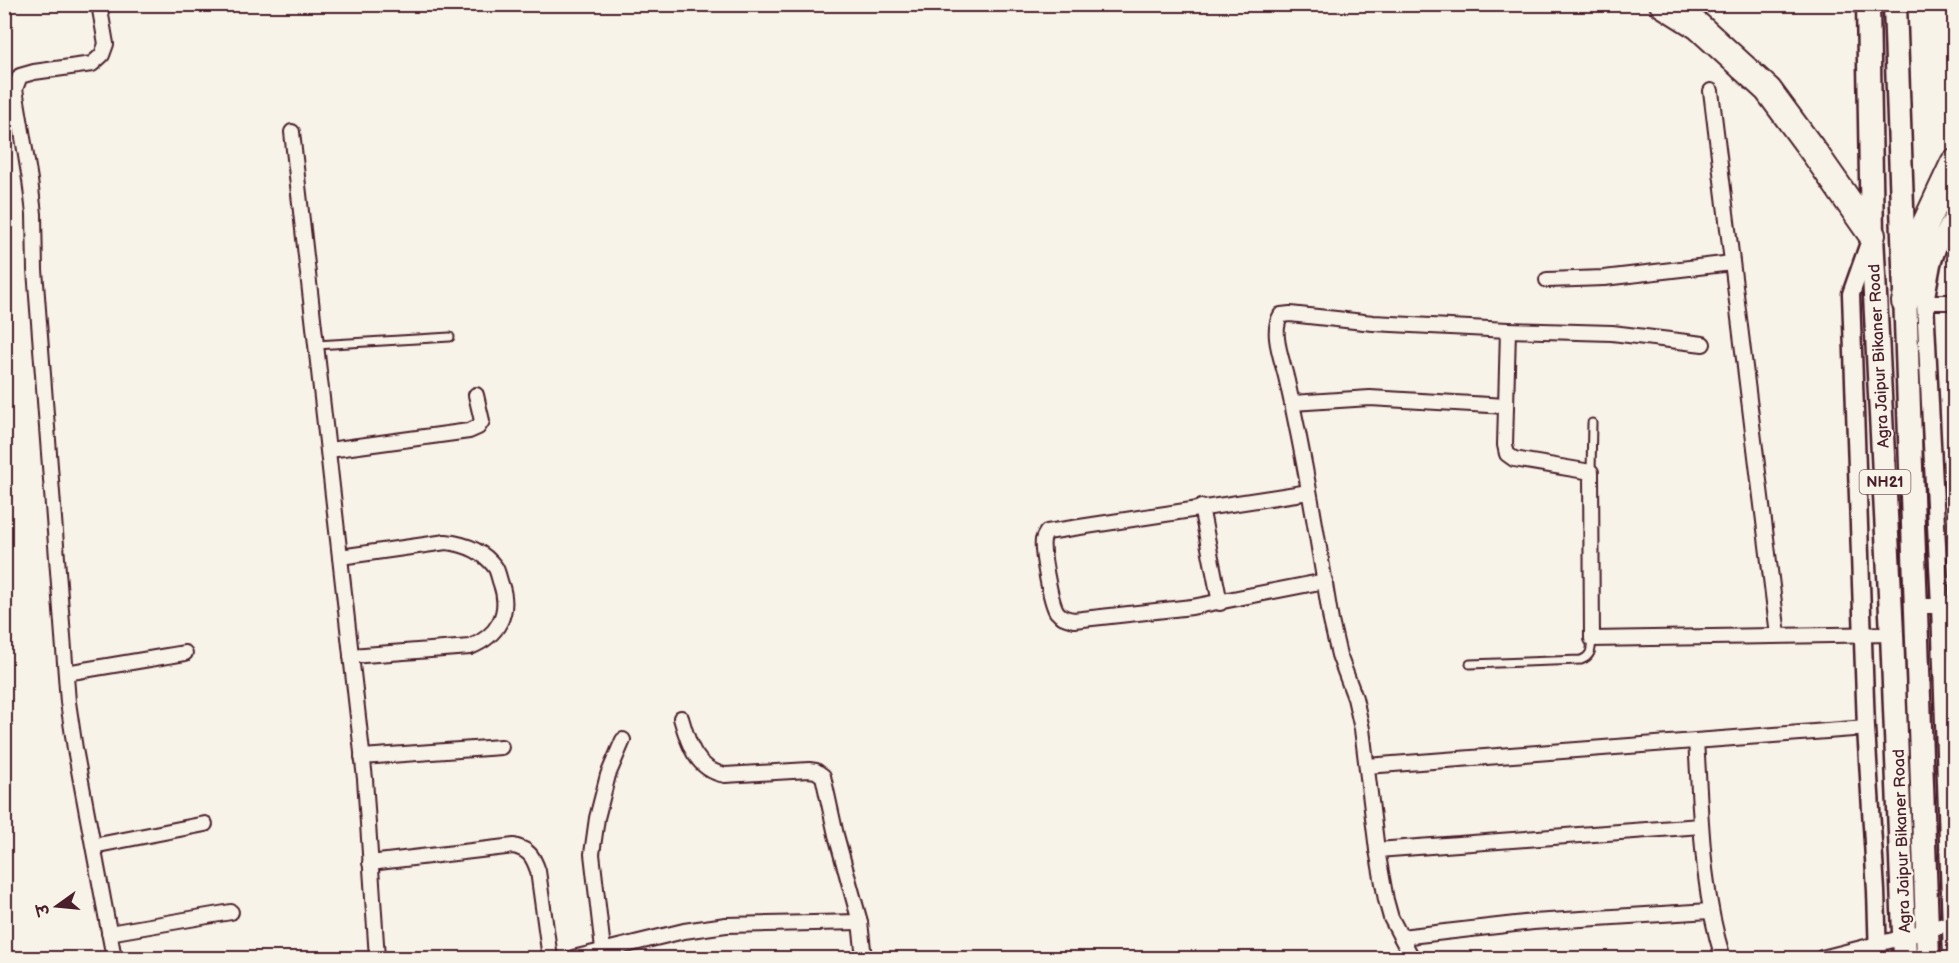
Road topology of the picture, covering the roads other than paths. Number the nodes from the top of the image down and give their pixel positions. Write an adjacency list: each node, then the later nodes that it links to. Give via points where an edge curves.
1 (99, 4): 6 (street, via 106,44 102,55 92,64 20,76)
2 (1663, 4): 10 (highway, via 1698,26 1768,90)
3 (1868, 4): 10 (highway, Agra Jaipur Bikaner Road / NH21)
4 (1895, 4): 13 (highway, Agra Jaipur Bikaner Road / NH21)
5 (1711, 91): 11 (street)
6 (11, 108): 39 (street, via 34,214)
7 (292, 132): 18 (street)
8 (1954, 163): 13 (highway, via 1925,225)
9 (1954, 215): 13 (street)
10 (1872, 235): 32 (street, via 1851,294); 33 (highway, Agra Jaipur Bikaner Road / NH21)
11 (1732, 263): 12 (street, via 1604,278); 34 (street)
12 (1547, 280)
13 (1915, 302): 14 (street); 30 (highway, Agra Jaipur Bikaner Road / NH21); 31 (street)
14 (1954, 302)
15 (1508, 330): 17 (street, via 1612,333); 20 (street, via 1281,315 1277,335); 21 (street)
16 (450, 337): 18 (lane)
17 (1703, 344)
18 (316, 345): 23 (street)
19 (476, 395): 23 (street, via 482,421 469,432)
20 (1292, 403): 21 (street, via 1370,398); 25 (street)
21 (1506, 406): 24 (street, via 1507,454 1514,459)
22 (1592, 423): 24 (lane)
23 (329, 450): 27 (street)
24 (1591, 472): 35 (street)
25 (1309, 492): 26 (street); 28 (street)
26 (1201, 507): 29 (street); 29 (street, via 1047,532 1043,548 1052,602 1056,612 1074,620)
27 (340, 557): 37 (street); 37 (street, via 446,542 464,544 496,568 504,591 505,611 497,628 483,642 470,647)
28 (1324, 581): 29 (street); 46 (street, via 1340,655 1355,698)
29 (1220, 603)
30 (1916, 606): 31 (street); 56 (highway, Agra Jaipur Bikaner Road / NH21)
31 (1947, 606): 55 (street)
32 (1863, 633): 33 (street); 34 (street); 41 (street)
33 (1892, 634): 59 (highway, Agra Jaipur Bikaner Road / NH21)
34 (1778, 635): 35 (street)
35 (1592, 639): 38 (lane, via 1591,653 1581,660)
36 (185, 653): 39 (street)
37 (351, 656): 45 (street)
38 (1470, 664)
39 (66, 673): 49 (street)
40 (681, 718): 54 (street, via 692,752 714,773 808,770 823,776)
41 (1866, 728): 43 (street); 60 (street)
42 (623, 740): 61 (street, via 608,775 592,854)
43 (1696, 741): 46 (street); 48 (street)
44 (501, 747): 45 (street)
45 (362, 757): 51 (street)
46 (1366, 766): 50 (street)
47 (204, 824): 49 (street)
48 (1701, 826): 50 (street); 52 (street)
49 (93, 846): 57 (street)
50 (1377, 850): 58 (street, via 1389,909)
51 (370, 863): 63 (street); 64 (street, via 514,846 526,849 538,871)
52 (1710, 911): 58 (street, via 1533,922); 68 (street)
53 (231, 912): 57 (street)
54 (860, 922): 61 (street, via 684,931); 66 (street)
55 (1950, 923): 56 (street); 71 (street)
56 (1927, 929): 59 (street); 70 (highway, Agra Jaipur Bikaner Road / NH21)
57 (109, 933): 62 (street)
58 (1401, 937): 67 (street)
59 (1905, 948): 60 (street)
60 (1877, 952): 69 (street)
61 (604, 955): 65 (street)
62 (114, 958)
63 (377, 958)
64 (550, 958)
65 (573, 958)
66 (864, 958)
67 (1412, 958)
68 (1723, 958)
69 (1822, 958)
70 (1928, 958)
71 (1952, 958)

